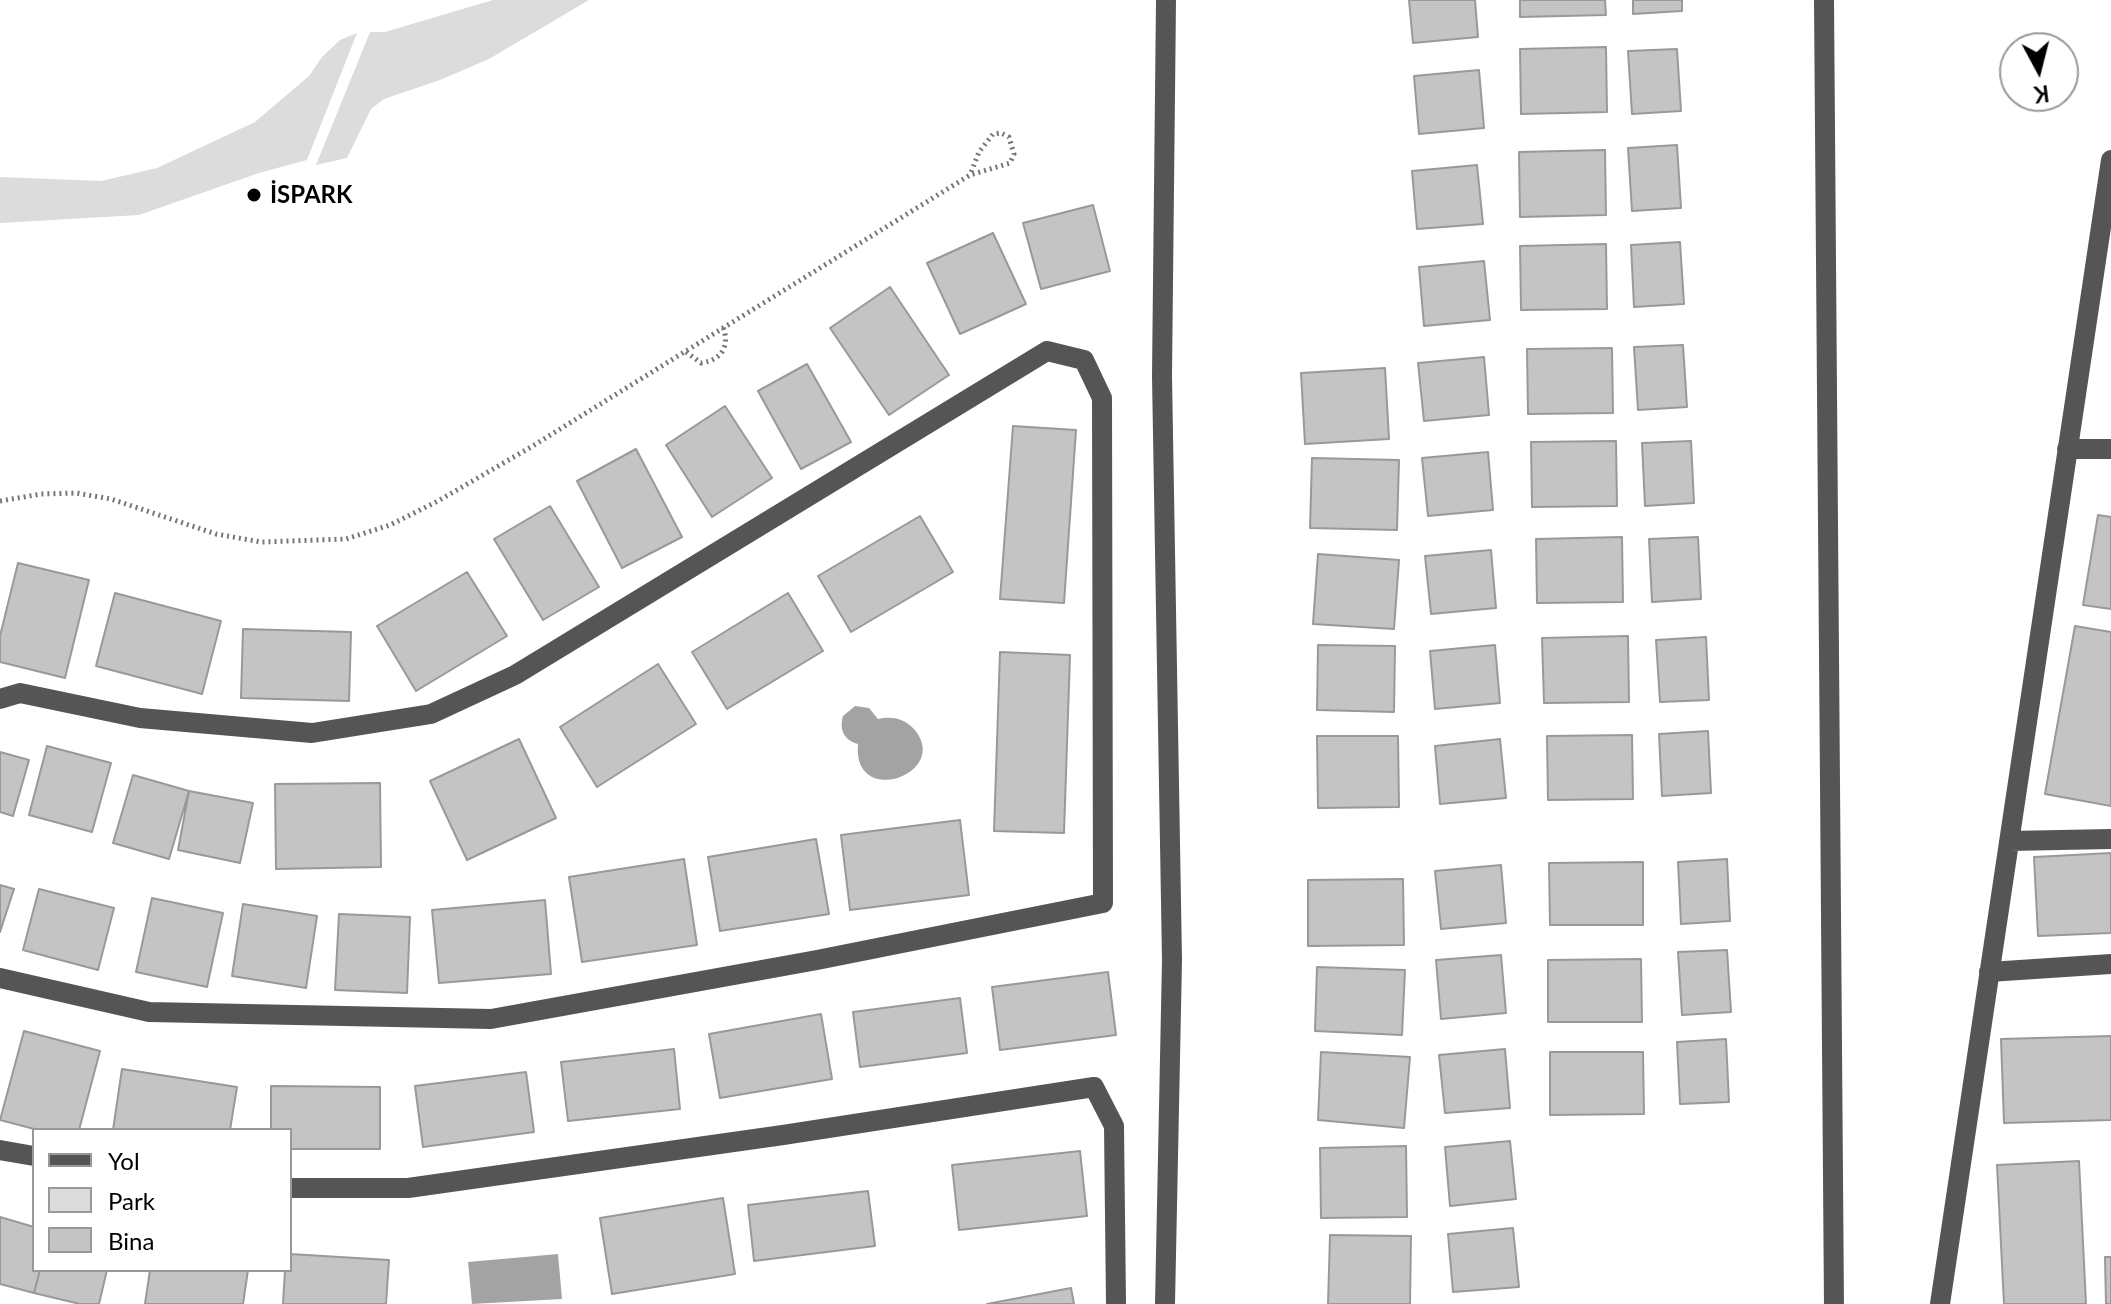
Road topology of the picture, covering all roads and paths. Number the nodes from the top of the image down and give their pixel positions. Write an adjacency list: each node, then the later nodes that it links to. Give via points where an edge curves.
1 (1166, 0): 21 (street, via 1162,376 1172,960)
2 (1824, 0): 22 (street)
3 (2111, 160): 5 (street)
4 (970, 175): 4 (path, via 1010,163 1014,154 1009,137 993,134); 6 (path)
5 (2107, 202): 8 (street)
6 (723, 327): 7 (path); 7 (path, via 726,348 711,361 701,363)
7 (685, 352): 10 (path, via 438,501 346,539 261,542 76,493)
8 (2067, 449): 9 (street); 13 (street)
9 (2111, 449)
10 (0, 501)
11 (0, 699): 16 (street, via 20,693 140,718 312,733 431,714 515,675 1047,351 1084,360 1102,398 1103,903 491,1019 149,1012)
12 (2111, 839): 13 (street)
13 (2009, 841): 15 (street)
14 (2111, 964): 15 (street)
15 (1989, 972): 23 (street)
16 (0, 978)
17 (0, 1150): 18 (street)
18 (32, 1156)
19 (292, 1188): 20 (street, via 408,1188 1094,1087 1114,1126)
20 (1116, 1304)
21 (1165, 1304)
22 (1834, 1304)
23 (1940, 1304)

